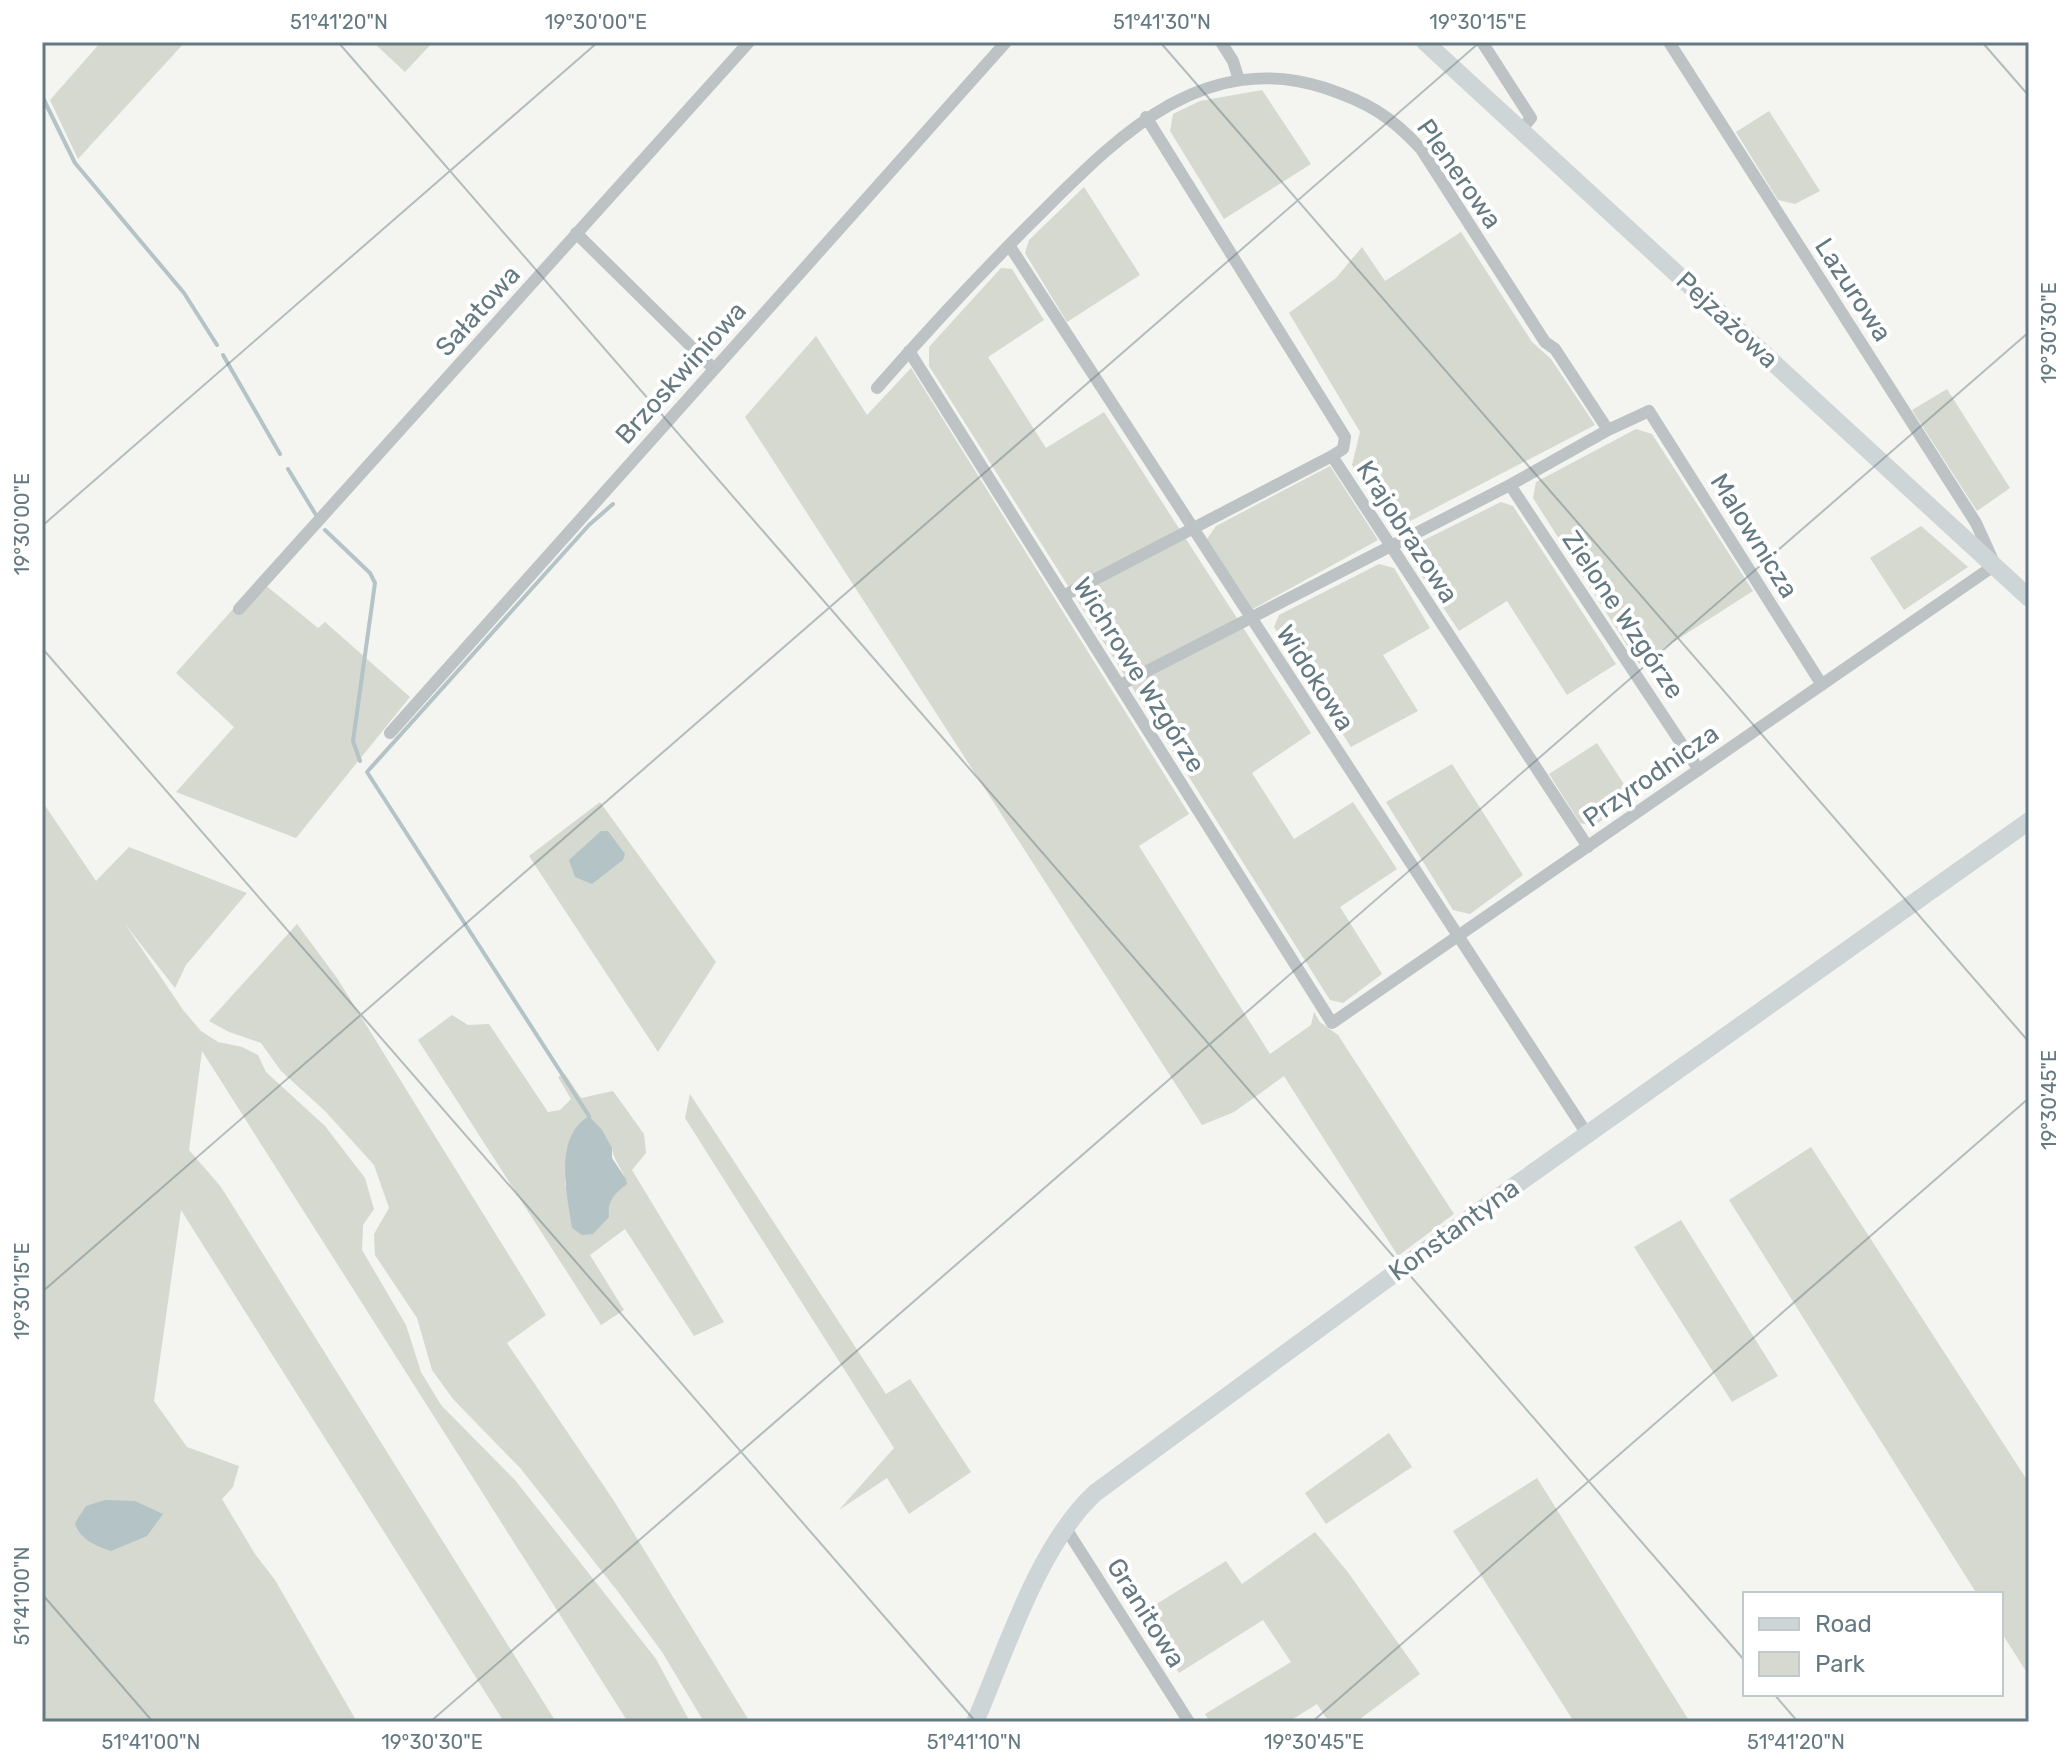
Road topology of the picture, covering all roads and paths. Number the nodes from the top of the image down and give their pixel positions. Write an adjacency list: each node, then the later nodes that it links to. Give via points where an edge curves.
1 (749, 42): 10 (street, Sałatowa)
2 (1006, 42): 13 (street, Brzoskwiniowa)
3 (1221, 42): 7 (street)
4 (1425, 42): 9 (street, Pejzażowa)
5 (1482, 42): 9 (street, via 1531,118)
6 (1669, 42): 20 (street, Lazurowa, via 1976,523)
7 (1239, 80): 8 (street, Plenerowa, via 1193,92); 15 (street, Plenerowa, via 1302,81 1365,103 1402,128)
8 (1146, 117): 11 (street, Plenerowa, via 1114,141); 16 (street, Krajobrazowa, via 1345,437 1343,449)
9 (1521, 130): 20 (street, Pejzażowa)
10 (576, 233): 13 (street); 23 (street, Sałatowa)
11 (1009, 245): 12 (street, Plenerowa); 18 (street, Widokowa)
12 (909, 351): 14 (street, Plenerowa); 21 (street, Wichrowe Wzgórze)
13 (714, 369): 27 (street, Brzoskwiniowa)
14 (877, 388)
15 (1608, 430): 17 (street); 26 (street, Malownicza, via 1649,411)
16 (1332, 456): 18 (street); 19 (street, Krajobrazowa)
17 (1510, 485): 19 (street); 28 (street, Zielone Wzgórze)
18 (1193, 531): 21 (street); 24 (street, Widokowa)
19 (1390, 545): 24 (street); 30 (street, Krajobrazowa)
20 (1995, 565): 22 (street, Pejzażowa); 26 (street, Przyrodnicza)
21 (1063, 596): 25 (street, Wichrowe Wzgórze)
22 (2029, 598)
23 (239, 609)
24 (1250, 619): 25 (street); 31 (street, Widokowa)
25 (1120, 685): 32 (street, Wichrowe Wzgórze)
26 (1822, 685): 28 (street, Przyrodnicza)
27 (390, 733)
28 (1699, 770): 30 (street, Przyrodnicza)
29 (2029, 821): 33 (street, Konstantyna)
30 (1588, 847): 31 (street, Przyrodnicza)
31 (1457, 937): 32 (street, Przyrodnicza); 33 (street, Widokowa)
32 (1332, 1023)
33 (1587, 1134): 34 (street, Konstantyna, via 1095,1493)
34 (1065, 1527): 35 (street, Konstantyna, via 1043,1564); 36 (street, Granitowa)
35 (975, 1722)
36 (1189, 1722)

